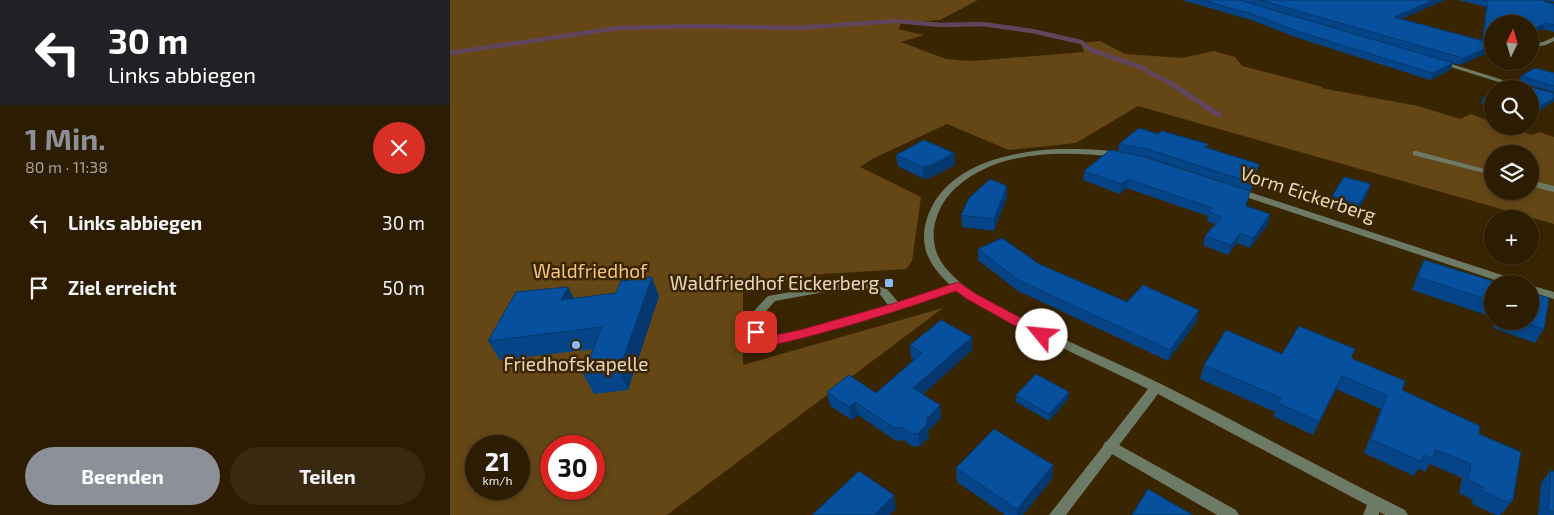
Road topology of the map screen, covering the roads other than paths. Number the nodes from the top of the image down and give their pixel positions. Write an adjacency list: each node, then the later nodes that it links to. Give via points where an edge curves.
1 (1554, 39): 2 (street)
2 (1539, 45)
3 (1428, 59): 4 (street)
4 (1499, 80)
5 (1416, 153): 7 (street)
6 (1128, 157): 12 (street, via 1078,150 1037,152 995,161 955,184 935,208 929,224 928,246 937,263)
7 (1484, 171)
8 (1539, 185): 10 (street)
9 (1227, 188): 11 (street, Vorm Eickerberg)
10 (1554, 189)
11 (1492, 275)
12 (958, 286): 15 (street); 16 (street, via 971,297 1042,335)
13 (1539, 291): 14 (street)
14 (1554, 296)
15 (896, 307): 15 (street, via 769,341 756,332 755,316 772,298 839,286 858,283 883,291)
16 (1156, 387): 17 (street); 18 (street)
17 (1110, 446): 19 (street); 20 (street)
18 (1373, 509): 21 (street)
19 (1057, 515)
20 (1231, 515)
21 (1400, 515)

